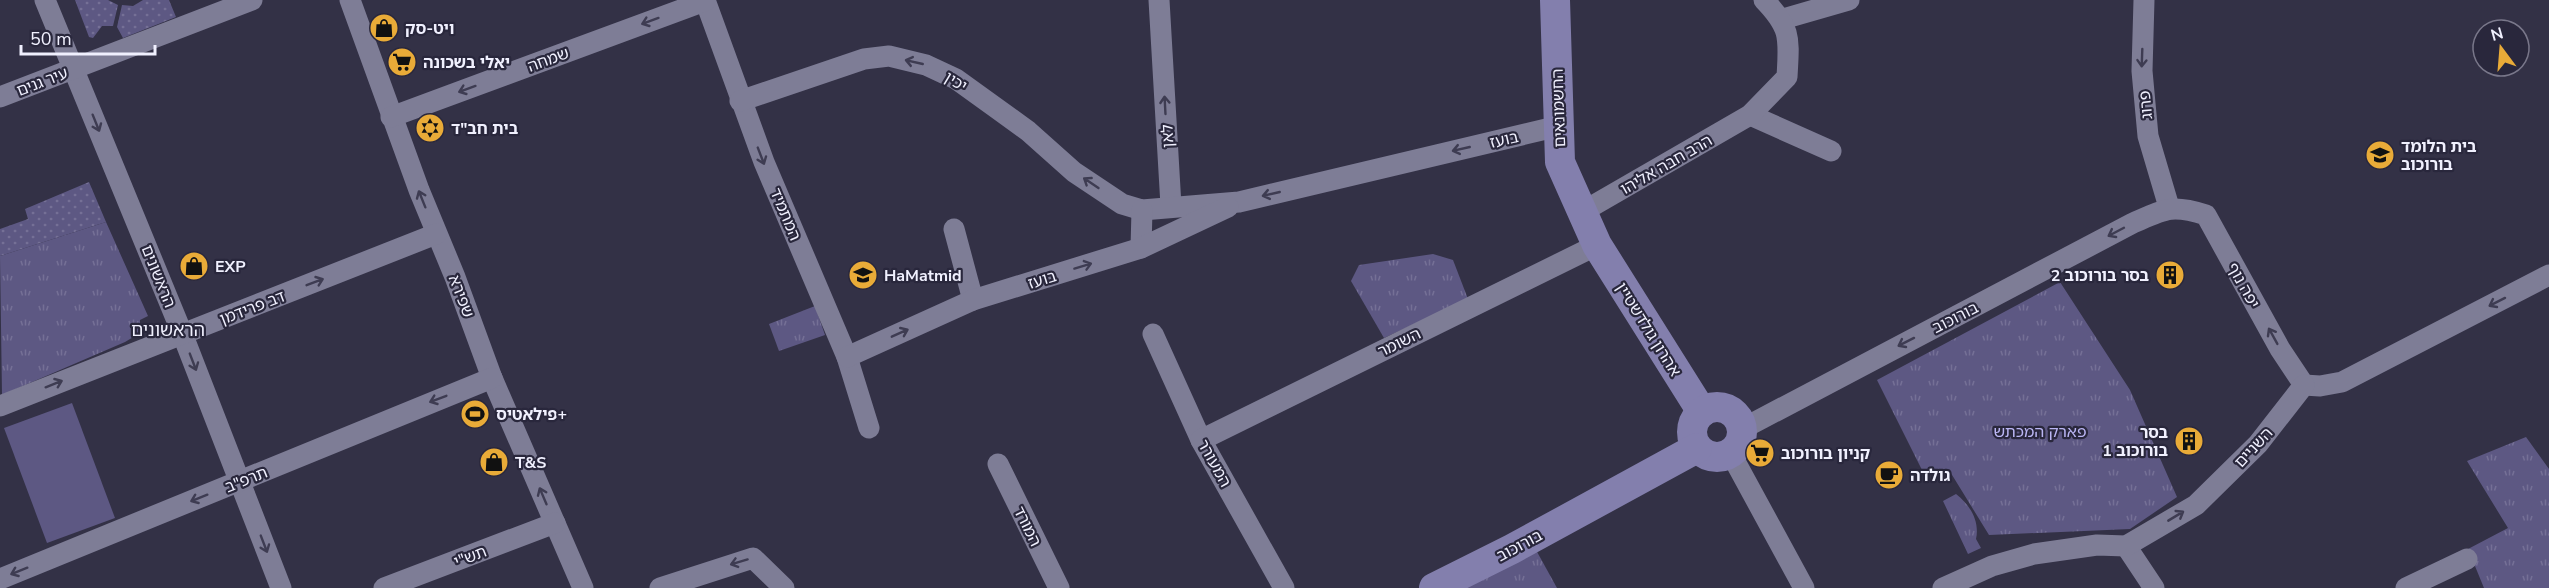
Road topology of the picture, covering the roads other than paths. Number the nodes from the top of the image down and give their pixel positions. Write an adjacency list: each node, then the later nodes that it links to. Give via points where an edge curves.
1 (45, 0): 11 (street, הראשונים)
2 (252, 0): 11 (street, עיר גנים)
3 (350, 0): 15 (street, שפירא)
4 (705, 0): 13 (street, המתמיד); 15 (street, שמחה, one-way to 15)
5 (1159, 0): 19 (street, לאן, one-way to 5)
6 (1555, 0): 16 (street, החשמונאים)
7 (1764, 0): 10 (street)
8 (1849, 0): 10 (street)
9 (2144, 0): 20 (street, פרוג, one-way to 20, via 2142,71 2148,136)
10 (1783, 20): 14 (street, הרב חבה אליהו, via 1789,41 1787,77)
11 (74, 69): 12 (street, עיר גנים); 29 (street, הראשונים, one-way to 29)
12 (0, 97)
13 (740, 101): 21 (street, יכין, one-way to 13, via 1122,204 1083,179 1009,117 956,79 926,65 889,56 864,59); 31 (street, המתמיד, one-way to 31)
14 (1750, 115): 17 (street); 22 (street, הרב חבה אליהו)
15 (391, 117): 24 (street, שפירא, one-way to 15)
16 (1559, 126): 18 (street, בועז, one-way to 18); 22 (street, החשמונאים, via 1560,162)
17 (1831, 151)
18 (1239, 202): 19 (street, בועז); 26 (street, בועז)
19 (1171, 206): 21 (street)
20 (2169, 207): 33 (street, יפה נוף, one-way to 20, via 2206,215); 38 (street, בורוכוב, one-way to 38, via 2133,223)
21 (1142, 210): 26 (street)
22 (1582, 212): 25 (street, החשמונאים)
23 (954, 229): 28 (street)
24 (436, 234): 29 (street, דב פרידמן, one-way to 24); 32 (street, שפירא)
25 (1597, 245): 35 (street, אהרון גולדשטיין); 37 (street, השומר)
26 (1141, 248): 28 (street, בועז, one-way to 26)
27 (2549, 275): 33 (street, one-way to 33, via 2342,382)
28 (973, 300): 31 (street, בועז, one-way to 28)
29 (182, 333): 34 (street, דב פרידמן, one-way to 29); 41 (street, הראשונים, one-way to 41)
30 (1153, 334): 37 (street, המעורר)
31 (847, 357): 36 (street, המתמיד)
32 (492, 378): 41 (street, תרפ"ב, one-way to 41); 42 (street, שפירא, one-way to 32)
33 (2304, 385): 43 (street, השניים, one-way to 33, via 2196,505 2258,444)
34 (0, 406)
35 (1702, 412): 38 (street, via 1710,408 1734,413); 39 (street, via 1692,429)
36 (869, 428)
37 (1201, 440): 52 (street, המעורר)
38 (1736, 441): 39 (street, via 1716,458); 54 (street)
39 (1697, 448): 53 (street, בורוכוב)
40 (998, 464): 51 (street, המורד)
41 (240, 482): 45 (street, תרפ"ב, one-way to 45); 46 (street, הראשונים, one-way to 46)
42 (555, 523): 47 (street, תש"י); 48 (street, שפירא)
43 (2126, 546): 55 (street, via 2087,546 2034,554 1992,566); 56 (street)
44 (2467, 559): 57 (street)
45 (0, 579)
46 (280, 588)
47 (384, 588)
48 (583, 588)
49 (660, 588): 50 (street, one-way to 49, via 753,558)
50 (784, 588)
51 (1059, 588)
52 (1284, 588)
53 (1434, 588)
54 (1804, 588)
55 (1943, 588)
56 (2154, 588)
57 (2406, 588)

